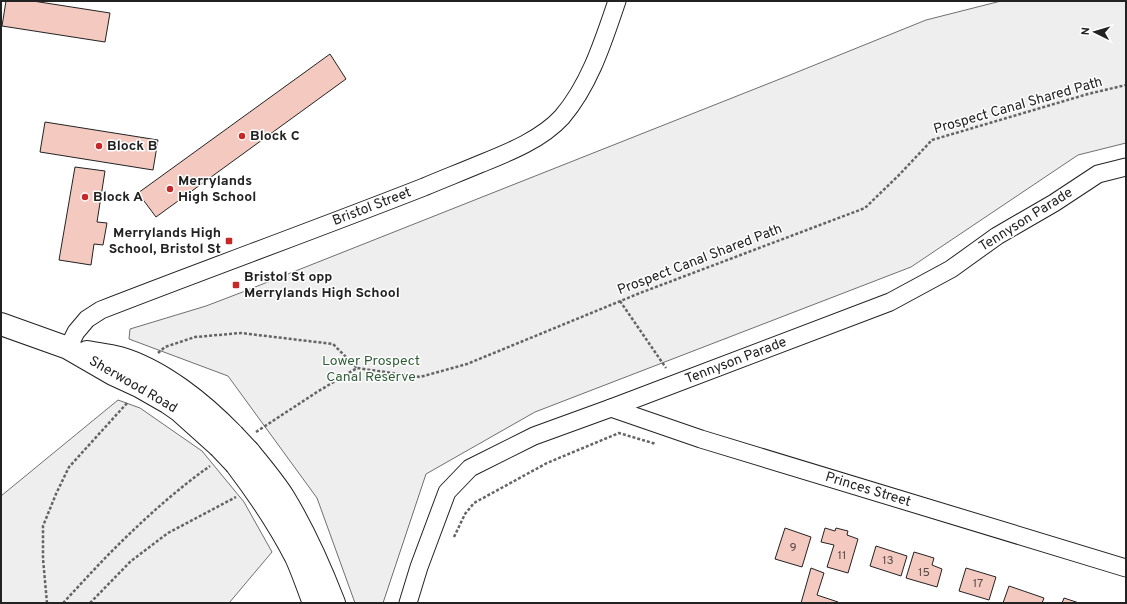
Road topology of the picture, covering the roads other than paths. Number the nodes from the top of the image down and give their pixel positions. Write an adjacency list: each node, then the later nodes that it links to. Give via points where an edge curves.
1 (617, 1): 4 (street, Bristol Street, via 599,54 578,96 561,118 524,146 389,201 101,310 87,319 76,332)
2 (1126, 168): 5 (street, Tennyson Parade, via 1098,174 997,236 951,270 890,302)
3 (1, 324): 4 (main road, Sherwood Road)
4 (68, 348): 6 (main road, Sherwood Road, bridge, via 120,358 143,377 168,381 205,408 226,440)
5 (612, 408): 7 (street, Princes Street, via 700,439); 10 (street, Tennyson Parade, via 534,436 470,468 446,492)
6 (242, 458): 8 (main road, Sherwood Road, via 254,488 278,524 296,558); 9 (main road, Sherwood Road, via 268,475 283,497 310,546)
7 (1126, 568)
8 (314, 603)
9 (334, 603)
10 (408, 603)

